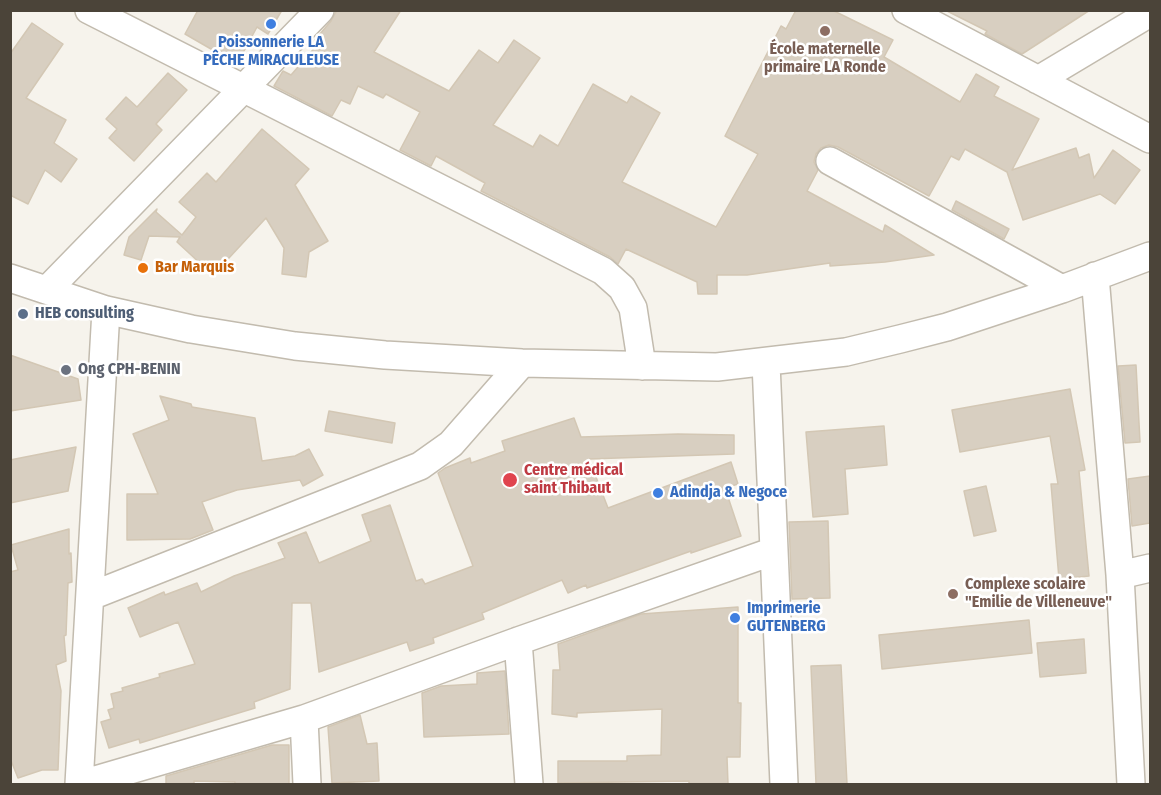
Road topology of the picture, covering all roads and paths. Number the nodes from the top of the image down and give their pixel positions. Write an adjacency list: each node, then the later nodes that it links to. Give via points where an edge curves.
1 (89, 10): 6 (street)
2 (320, 10): 6 (street)
3 (906, 10): 5 (street)
4 (1150, 13): 5 (street)
5 (1038, 80): 7 (street)
6 (243, 89): 13 (street); 17 (street, via 603,271 622,288 633,308)
7 (1150, 139)
8 (830, 162): 12 (street)
9 (1150, 256): 10 (street)
10 (1095, 276): 12 (street); 20 (street)
11 (10, 278): 13 (street)
12 (1062, 289): 16 (street, via 900,339 846,352)
13 (47, 290): 14 (street)
14 (106, 309): 15 (street, via 191,329 295,346); 21 (street)
15 (522, 363): 17 (street); 21 (street, via 451,444 420,466)
16 (766, 363): 17 (street); 18 (street)
17 (642, 366)
18 (774, 551): 22 (street); 27 (street)
19 (1150, 568): 20 (street)
20 (1120, 575): 28 (street)
21 (92, 596): 24 (street)
22 (518, 641): 23 (street); 26 (street)
23 (303, 719): 24 (street); 25 (street)
24 (81, 784)
25 (307, 784)
26 (529, 784)
27 (784, 784)
28 (1131, 784)

